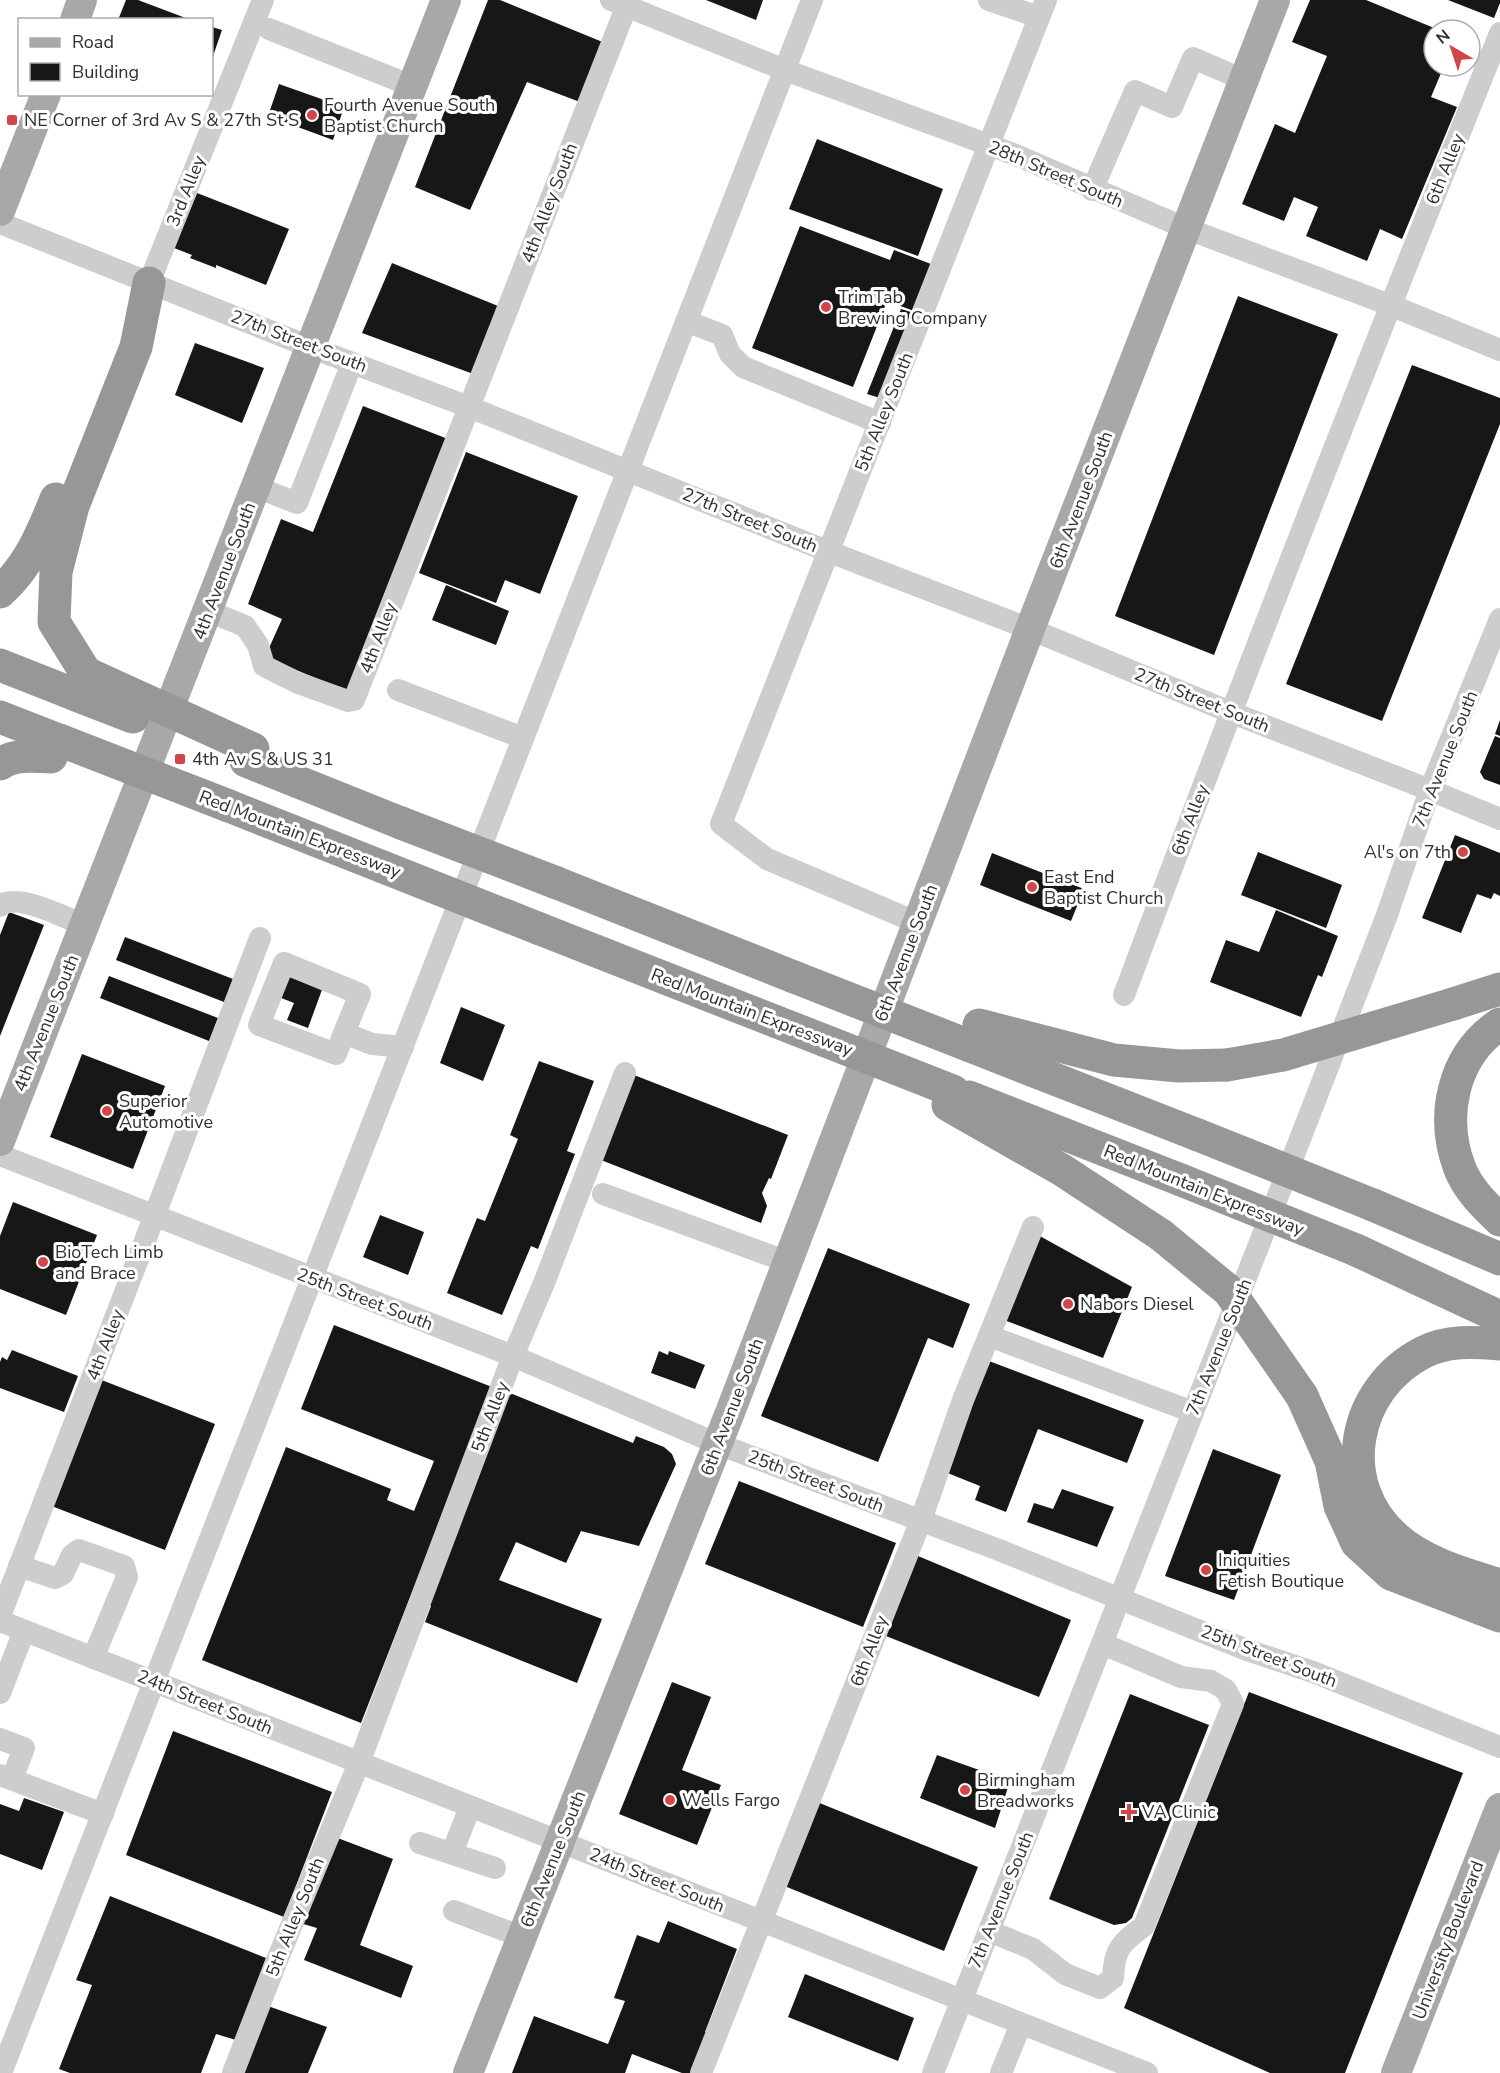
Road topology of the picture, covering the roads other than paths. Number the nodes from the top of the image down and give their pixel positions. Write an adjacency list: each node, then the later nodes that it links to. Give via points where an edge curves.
1 (82, 0): 9 (main road)
2 (263, 0): 21 (street, 3rd Alley)
3 (446, 0): 14 (main road, 4th Avenue South)
4 (812, 0): 12 (street)
5 (988, 0): 8 (street)
6 (1275, 0): 13 (main road, 6th Avenue South)
7 (622, 2): 12 (street, 28th Street South); 27 (street, 4th Alley South)
8 (1043, 8): 16 (street, 5th Alley South)
9 (76, 18)
10 (269, 29): 14 (street)
11 (1500, 33): 22 (street, 6th Alley)
12 (785, 70): 16 (street, 28th Street South); 23 (street)
13 (1244, 80): 17 (street, via 1193,58 1172,107 1134,91); 20 (main road, 6th Avenue South)
14 (412, 86): 24 (main road, 4th Avenue South)
15 (45, 96): 18 (main road)
16 (989, 146): 17 (street, 28th Street South); 28 (street, 5th Alley South)
17 (1092, 190): 20 (street, 28th Street South)
18 (0, 211)
19 (0, 223): 21 (street, 27th Street South)
20 (1185, 228): 22 (street, 28th Street South); 35 (main road, 6th Avenue South)
21 (149, 283): 24 (street, 27th Street South); 32 (highway, via 119,334 37,544 15,579); 38 (highway, via 136,347 73,506 56,572 54,622)
22 (1390, 305): 25 (street, 28th Street South); 40 (street, 6th Alley)
23 (686, 321): 28 (street, via 722,335 730,354 743,367); 29 (street)
24 (310, 347): 26 (street, 27th Street South); 30 (main road, 4th Avenue South)
25 (1500, 350)
26 (352, 363): 27 (street, 27th Street South); 30 (street, via 297,503)
27 (469, 406): 29 (street, 27th Street South); 33 (street, 4th Alley, via 354,700 298,683 264,666 258,645 245,626)
28 (880, 423): 31 (street, 5th Alley South)
29 (628, 471): 31 (street, 27th Street South); 42 (street)
30 (256, 488): 33 (main road, 4th Avenue South)
31 (827, 551): 35 (street, 27th Street South); 48 (street, 5th Alley South, via 721,824 767,859)
32 (0, 592)
33 (208, 611): 49 (main road, 4th Avenue South)
34 (1500, 619): 36 (street, 7th Avenue South)
35 (1030, 629): 40 (street, 27th Street South); 48 (main road, 6th Avenue South)
36 (1492, 663): 45 (street, 7th Avenue South)
37 (0, 665): 38 (highway)
38 (81, 684): 55 (highway, bridge, via 401,823 852,1000)
39 (398, 690): 42 (street)
40 (1230, 712): 45 (street, 27th Street South); 52 (street, 6th Alley)
41 (0, 717): 43 (highway, Red Mountain Expressway)
42 (523, 738): 56 (street)
43 (55, 748): 44 (highway); 59 (highway, Red Mountain Expressway, bridge, via 146,774 229,806 693,989 718,1012 775,1029)
44 (0, 764)
45 (1431, 790): 46 (street, 27th Street South); 73 (street, 7th Avenue South, via 1387,915)
46 (1500, 819)
47 (0, 906): 49 (street, via 14,902 30,905)
48 (918, 923): 67 (main road, 6th Avenue South)
49 (85, 926): 58 (main road, 4th Avenue South)
50 (260, 938): 63 (street, 4th Alley)
51 (1500, 989): 55 (highway, bridge, via 1283,1055 1227,1065 1179,1066 1114,1060)
52 (1124, 995)
53 (1500, 1024): 64 (highway, via 1479,1042 1456,1078 1450,1121 1460,1169 1476,1195)
54 (344, 1033): 54 (street, via 336,1054 259,1025 284,963 360,994); 56 (street, via 372,1044)
55 (975, 1036): 66 (highway, bridge, via 1198,1135)
56 (402, 1047): 68 (street)
57 (625, 1073): 72 (street, 5th Alley)
58 (10, 1089): 60 (main road, 4th Avenue South)
59 (951, 1098): 69 (highway, Red Mountain Expressway, bridge, via 1181,1180 1356,1250); 80 (highway, bridge, via 1161,1235 1229,1291 1302,1396 1331,1461 1340,1506 1357,1543 1391,1574)
60 (0, 1141)
61 (0, 1155): 63 (street, 25th Street South)
62 (603, 1194): 67 (street)
63 (155, 1215): 68 (street, 25th Street South); 76 (street, 4th Alley)
64 (1500, 1220)
65 (1033, 1227): 70 (street, 6th Alley)
66 (1500, 1259)
67 (788, 1262): 74 (main road, 6th Avenue South)
68 (312, 1278): 72 (street, 25th Street South); 85 (street)
69 (1500, 1317)
70 (989, 1336): 73 (street); 75 (street, 6th Alley)
71 (1500, 1344): 77 (highway, via 1446,1344 1403,1364 1372,1398 1357,1450 1367,1502 1396,1538 1420,1555)
72 (513, 1356): 74 (street, 25th Street South); 89 (street, 5th Alley)
73 (1193, 1412): 78 (street, 7th Avenue South)
74 (718, 1444): 75 (street, 25th Street South); 94 (main road, 6th Avenue South)
75 (921, 1520): 78 (street, 25th Street South); 99 (street, 6th Alley)
76 (19, 1566): 79 (street, 4th Alley); 84 (street, via 55,1578 63,1574 72,1555 79,1550 124,1566 127,1577)
77 (1491, 1576)
78 (1120, 1600): 83 (street, 7th Avenue South); 88 (street, 25th Street South)
79 (0, 1616)
80 (1500, 1616)
81 (0, 1621): 82 (street, 24th Street South)
82 (24, 1631): 84 (street, 24th Street South); 86 (street)
83 (1103, 1644): 100 (street, 7th Avenue South); 100 (street, via 1181,1677 1211,1681 1226,1690 1233,1704 1144,1926 1116,1952 1113,1978 1100,1988 1065,1974 1033,1949)
84 (93, 1658): 85 (street, 24th Street South)
85 (154, 1682): 89 (street, 24th Street South); 93 (street)
86 (0, 1693)
87 (0, 1739): 90 (street, via 24,1748)
88 (1500, 1747)
89 (359, 1763): 91 (street, 24th Street South); 105 (street, 5th Alley South)
90 (6, 1777): 93 (street)
91 (470, 1807): 94 (street, 24th Street South); 96 (street)
92 (1500, 1808): 111 (main road, University Boulevard)
93 (103, 1814): 104 (street)
94 (559, 1842): 99 (street, 24th Street South); 101 (main road, 6th Avenue South)
95 (420, 1843): 96 (street)
96 (452, 1853): 97 (street)
97 (495, 1868)
98 (454, 1911): 101 (street)
99 (761, 1921): 102 (street, 24th Street South); 107 (street, 6th Alley)
100 (989, 1931): 102 (street, 7th Avenue South)
101 (522, 1937): 106 (main road, 6th Avenue South)
102 (961, 2000): 103 (street, 24th Street South); 108 (street, 7th Avenue South)
103 (1021, 2024): 109 (street); 110 (street, 24th Street South)
104 (1, 2073)
105 (233, 2073)
106 (468, 2073)
107 (702, 2073)
108 (933, 2073)
109 (1001, 2073)
110 (1146, 2073)
111 (1396, 2073)

